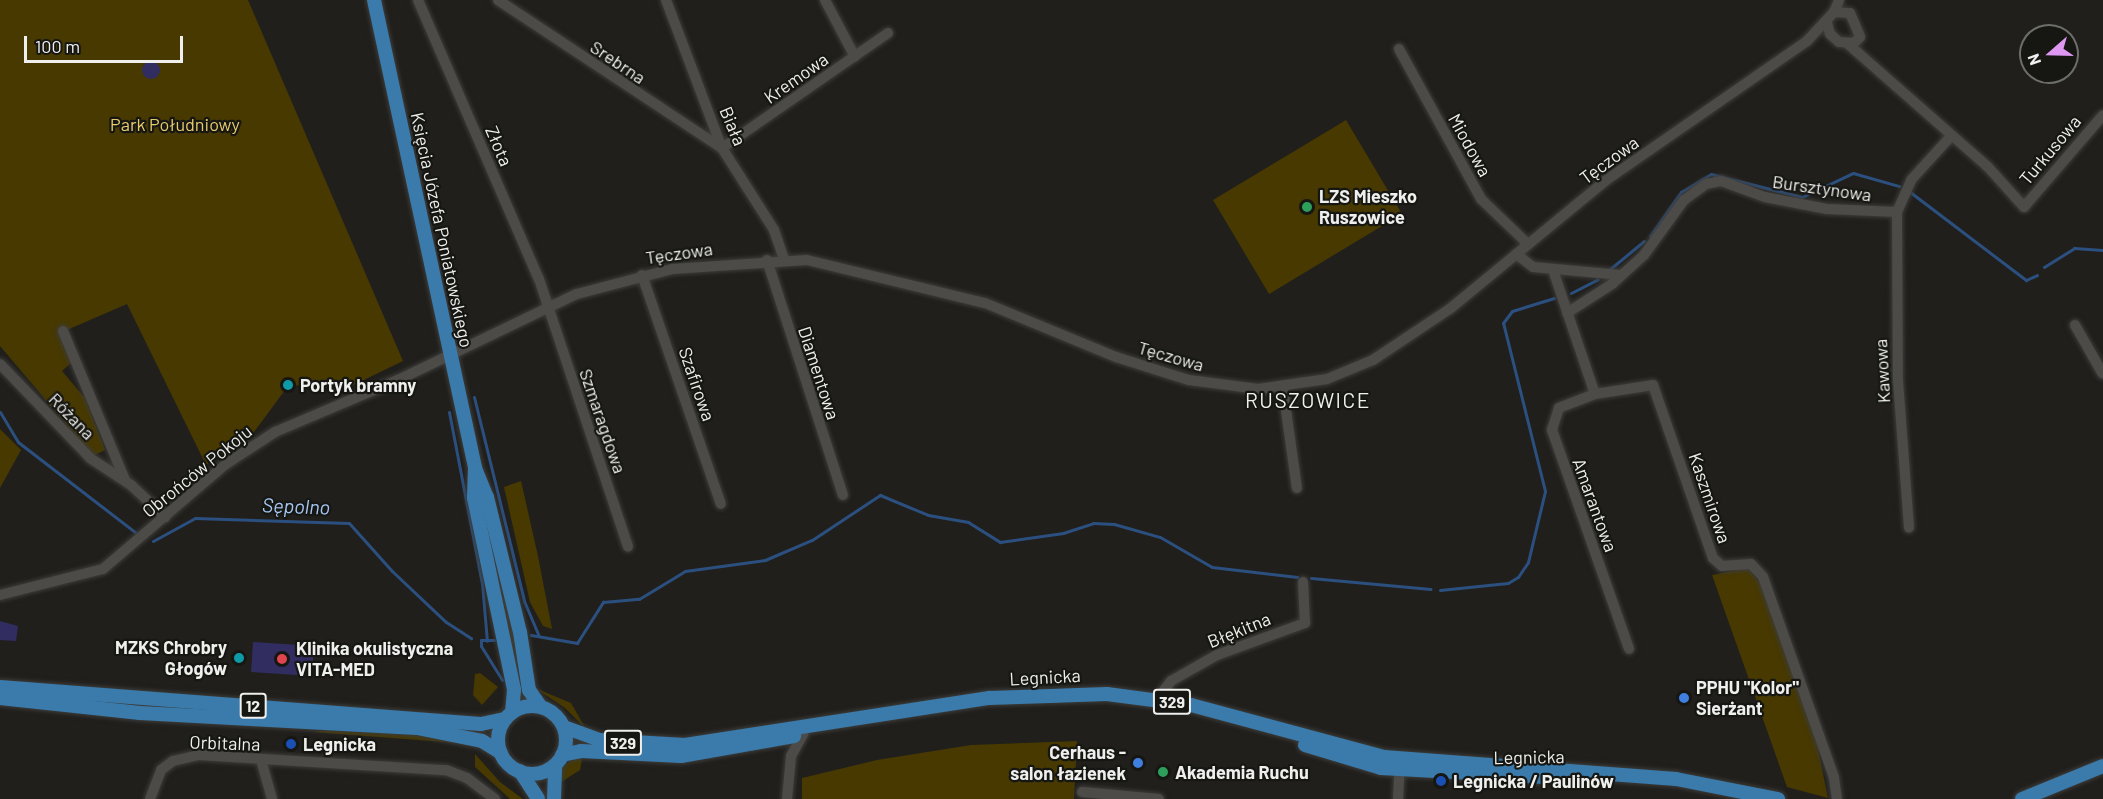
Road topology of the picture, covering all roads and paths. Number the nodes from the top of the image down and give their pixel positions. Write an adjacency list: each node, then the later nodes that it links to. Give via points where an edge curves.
1 (374, 0): 30 (main road, Księcia Józefa Poniatowskiego)
2 (418, 0): 26 (street, Złota)
3 (498, 0): 17 (street, Srebrna)
4 (666, 0): 17 (street, Biała)
5 (825, 0): 14 (street)
6 (1839, 0): 7 (street, Tęczowa)
7 (1834, 12): 8 (street, Tęczowa); 12 (street, via 1842,10 1856,20)
8 (1827, 23): 10 (street); 11 (street, Tęczowa)
9 (888, 33): 14 (street, Kremowa)
10 (1833, 39): 11 (street); 12 (street)
11 (1807, 41): 19 (street, Tęczowa, via 1605,181)
12 (1853, 42): 16 (street)
13 (1399, 49): 19 (street, Miodowa, via 1481,199)
14 (855, 57): 17 (street, Kremowa)
15 (2103, 115): 16 (street, Turkusowa, via 2024,207 2009,187)
16 (1951, 136): 18 (street, via 1911,180)
17 (722, 148): 21 (street, Biała, via 774,230)
18 (1897, 212): 25 (street, Bursztynowa, via 1827,209 1714,182 1689,195 1650,249); 41 (street, Kawowa, via 1897,346)
19 (1528, 244): 20 (street, Tęczowa)
20 (1516, 254): 23 (street, via 1533,267); 33 (street, Tęczowa, via 1451,308 1374,360 1327,379)
21 (784, 259): 22 (street, Tęczowa); 33 (street, Tęczowa, via 827,264 985,303 1107,353 1188,380)
22 (767, 260): 24 (street, Tęczowa); 38 (street, Diamentowa)
23 (1553, 270): 25 (street); 27 (street)
24 (642, 275): 26 (street, Tęczowa); 39 (street, Szafirowa)
25 (1621, 275): 27 (street, Bursztynowa)
26 (547, 307): 30 (street, Tęczowa); 42 (street, Szmaragdowa)
27 (1567, 313): 34 (street)
28 (2075, 325): 32 (street)
29 (63, 331): 36 (street, Różana)
30 (451, 355): 35 (main road, Księcia Józefa Poniatowskiego); 40 (street, Obrońców Pokoju, via 263,438)
31 (0, 364): 36 (street, Różana, via 90,459)
32 (2103, 374)
33 (1283, 388): 37 (street)
34 (1595, 394): 45 (street, Amarantowa, via 1559,408 1552,430); 73 (street, Kaszmirowa, via 1653,385 1713,558 1722,566 1751,564 1763,577 1834,778)
35 (475, 468): 49 (main road, Księcia Józefa Poniatowskiego, via 487,497 520,632 529,690); 50 (main road, Księcia Józefa Poniatowskiego, via 474,498 514,690)
36 (126, 482): 40 (street, Różana)
37 (1298, 488)
38 (843, 495)
39 (721, 504)
40 (165, 517): 44 (street, Obrońców Pokoju, via 92,574)
41 (1909, 528)
42 (628, 547)
43 (1303, 582): 48 (street, Błękitna, via 1305,623 1217,655 1171,681)
44 (0, 594)
45 (1629, 649)
46 (0, 687): 50 (main road, 12, via 481,724)
47 (0, 698): 56 (main road, 12, via 140,713 417,728 482,741)
48 (1157, 699): 52 (main road, Legnicka / 329, via 1028,694); 60 (main road, Legnicka / 329, via 1272,729 1343,759)
49 (541, 707): 50 (main road, 12); 51 (main road)
50 (509, 716): 56 (main road, via 499,735)
51 (564, 727): 54 (main road, Legnicka / 329, via 584,736 660,746); 59 (main road)
52 (819, 727): 53 (main road, Legnicka / 329); 54 (main road, Legnicka / 329)
53 (804, 733): 55 (main road, Legnicka / 329); 57 (street)
54 (760, 735): 55 (street)
55 (778, 741): 57 (street); 59 (main road, Legnicka / 329, via 681,756 576,751)
56 (501, 753): 62 (main road, 12)
57 (791, 756): 69 (street)
58 (261, 760): 64 (street, Orbitalna, via 187,756 161,770); 65 (street); 66 (street, Orbitalna, via 446,770 465,776)
59 (559, 760): 62 (main road, via 535,774); 68 (main road, via 551,777)
60 (1400, 764): 71 (street); 72 (main road, Legnicka / 329, via 1713,783)
61 (2103, 766): 74 (main road)
62 (520, 771): 67 (main road, 12)
63 (1082, 792): 70 (street)
64 (150, 799)
65 (272, 799)
66 (495, 799)
67 (538, 799)
68 (554, 799)
69 (787, 799)
70 (1159, 799)
71 (1398, 799)
72 (1778, 799)
73 (1837, 799)
74 (2022, 799)

